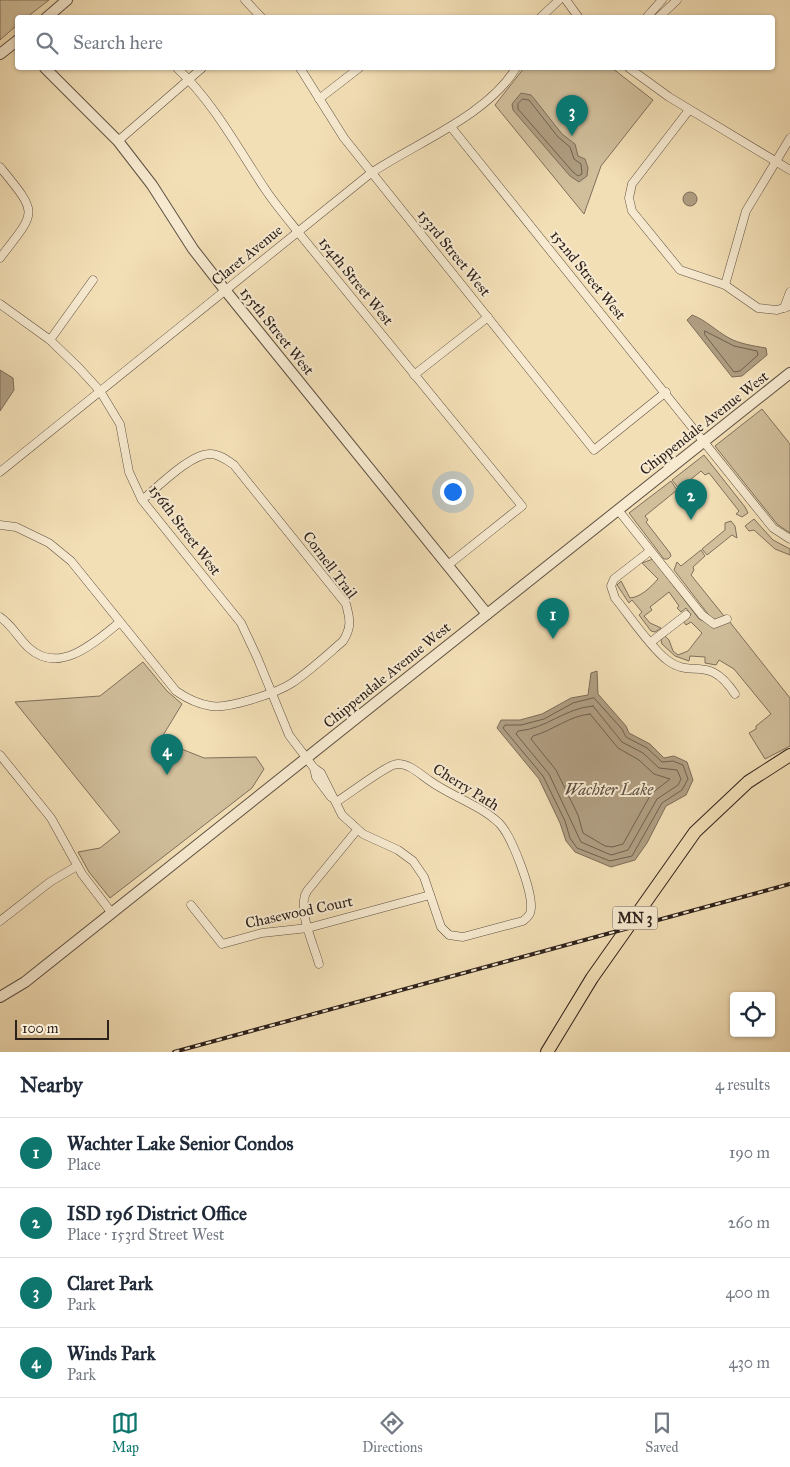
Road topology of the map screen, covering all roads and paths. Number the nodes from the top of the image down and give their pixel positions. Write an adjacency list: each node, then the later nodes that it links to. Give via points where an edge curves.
1 (67, 0): 7 (street)
2 (245, 0): 8 (street)
3 (559, 0): 9 (street)
4 (566, 0): 10 (street)
5 (662, 0): 11 (street)
6 (677, 0): 12 (street)
7 (50, 15)
8 (259, 15)
9 (543, 15)
10 (577, 15)
11 (649, 15)
12 (661, 15)
13 (15, 42): 14 (street)
14 (0, 54)
15 (47, 70): 27 (street, 155th Street West)
16 (179, 70): 22 (street, 154th Street West)
17 (199, 70): 22 (street)
18 (301, 70): 23 (street, 153rd Street West)
19 (356, 70): 23 (street)
20 (514, 70): 25 (street, Claret Avenue, via 500,89)
21 (632, 70): 24 (street)
22 (188, 78): 27 (street); 32 (street, 154th Street West, via 224,123 266,190)
23 (319, 99): 31 (street, 153rd Street West)
24 (689, 110): 28 (street); 35 (street, via 632,184 629,203 635,216 677,267 688,274)
25 (451, 127): 31 (street, Claret Avenue, via 399,154); 45 (street, 152nd Street West)
26 (790, 138): 28 (street)
27 (118, 141): 36 (street, 155th Street West)
28 (775, 161): 30 (street); 35 (street, via 746,211)
29 (0, 167): 33 (street, via 26,199 30,213 26,225)
30 (790, 170)
31 (371, 173): 32 (street, Claret Avenue); 40 (street, 153rd Street West)
32 (298, 232): 36 (street, Claret Avenue); 43 (street, 154th Street West)
33 (0, 258)
34 (93, 280): 41 (street)
35 (725, 285): 39 (street, via 758,308)
36 (225, 290): 44 (street, Claret Avenue); 53 (street, 155th Street West)
37 (790, 292): 39 (street)
38 (0, 304): 41 (street, 156th Street West)
39 (787, 307)
40 (488, 317): 43 (street); 45 (street, 153rd Street West, via 594,450)
41 (50, 340): 44 (street, 156th Street West)
42 (790, 373): 46 (street, Chippendale Avenue West)
43 (414, 375): 53 (street, 154th Street West, via 522,506)
44 (100, 391): 47 (street, Claret Avenue); 48 (street, 156th Street West, via 120,424 129,472)
45 (666, 392): 46 (street, 152nd Street West)
46 (704, 442): 49 (street, Chippendale Avenue West); 51 (street, 152nd Street West, via 773,528)
47 (0, 472)
48 (142, 500): 60 (street, 156th Street West, via 240,623); 60 (street, Cornell Trail, via 196,457 210,454 224,457 234,465 346,604 351,622 343,641 293,682)
49 (618, 510): 52 (street); 54 (street, Chippendale Avenue West)
50 (0, 525): 58 (street, Cornell Trail, via 16,528 49,543 71,562)
51 (790, 539)
52 (650, 551): 57 (street, via 702,615 714,624); 59 (street, via 618,576 612,586 615,598)
53 (448, 565): 54 (street, 155th Street West)
54 (487, 614): 64 (street, Chippendale Avenue West)
55 (686, 615): 59 (street)
56 (0, 617): 58 (street, via 30,649 58,658 83,651)
57 (726, 619)
58 (120, 622): 60 (street, Cornell Trail, via 185,698 211,706 225,706)
59 (651, 642): 61 (street, via 669,662 720,675)
60 (270, 693): 64 (street, 156th Street West, via 288,735)
61 (735, 694)
62 (0, 755): 67 (street, via 51,818)
63 (790, 755): 76 (main road, MN 3, via 748,782 696,832 588,984)
64 (306, 758): 65 (street, 156th Street West, via 321,773); 70 (street, Chippendale Avenue West)
65 (336, 802): 66 (street, 156th Street West, via 342,815); 73 (street, Cherry Path, via 388,766 400,764 504,828 517,855 531,904 529,915 523,921 463,937 452,937)
66 (357, 830): 68 (street, 156th Street West, via 409,857 421,871); 72 (street, via 304,895 303,909)
67 (77, 866): 70 (street); 71 (street, via 57,876)
68 (430, 895): 72 (street, Chasewood Court); 73 (street, 156th Street West, via 439,924)
69 (191, 905): 72 (street, Chasewood Court, via 222,944 267,932)
70 (111, 912): 75 (street, Chippendale Avenue West, via 24,982)
71 (0, 921)
72 (308, 928): 74 (street)
73 (446, 933)
74 (319, 964)
75 (0, 997)
76 (547, 1052)

